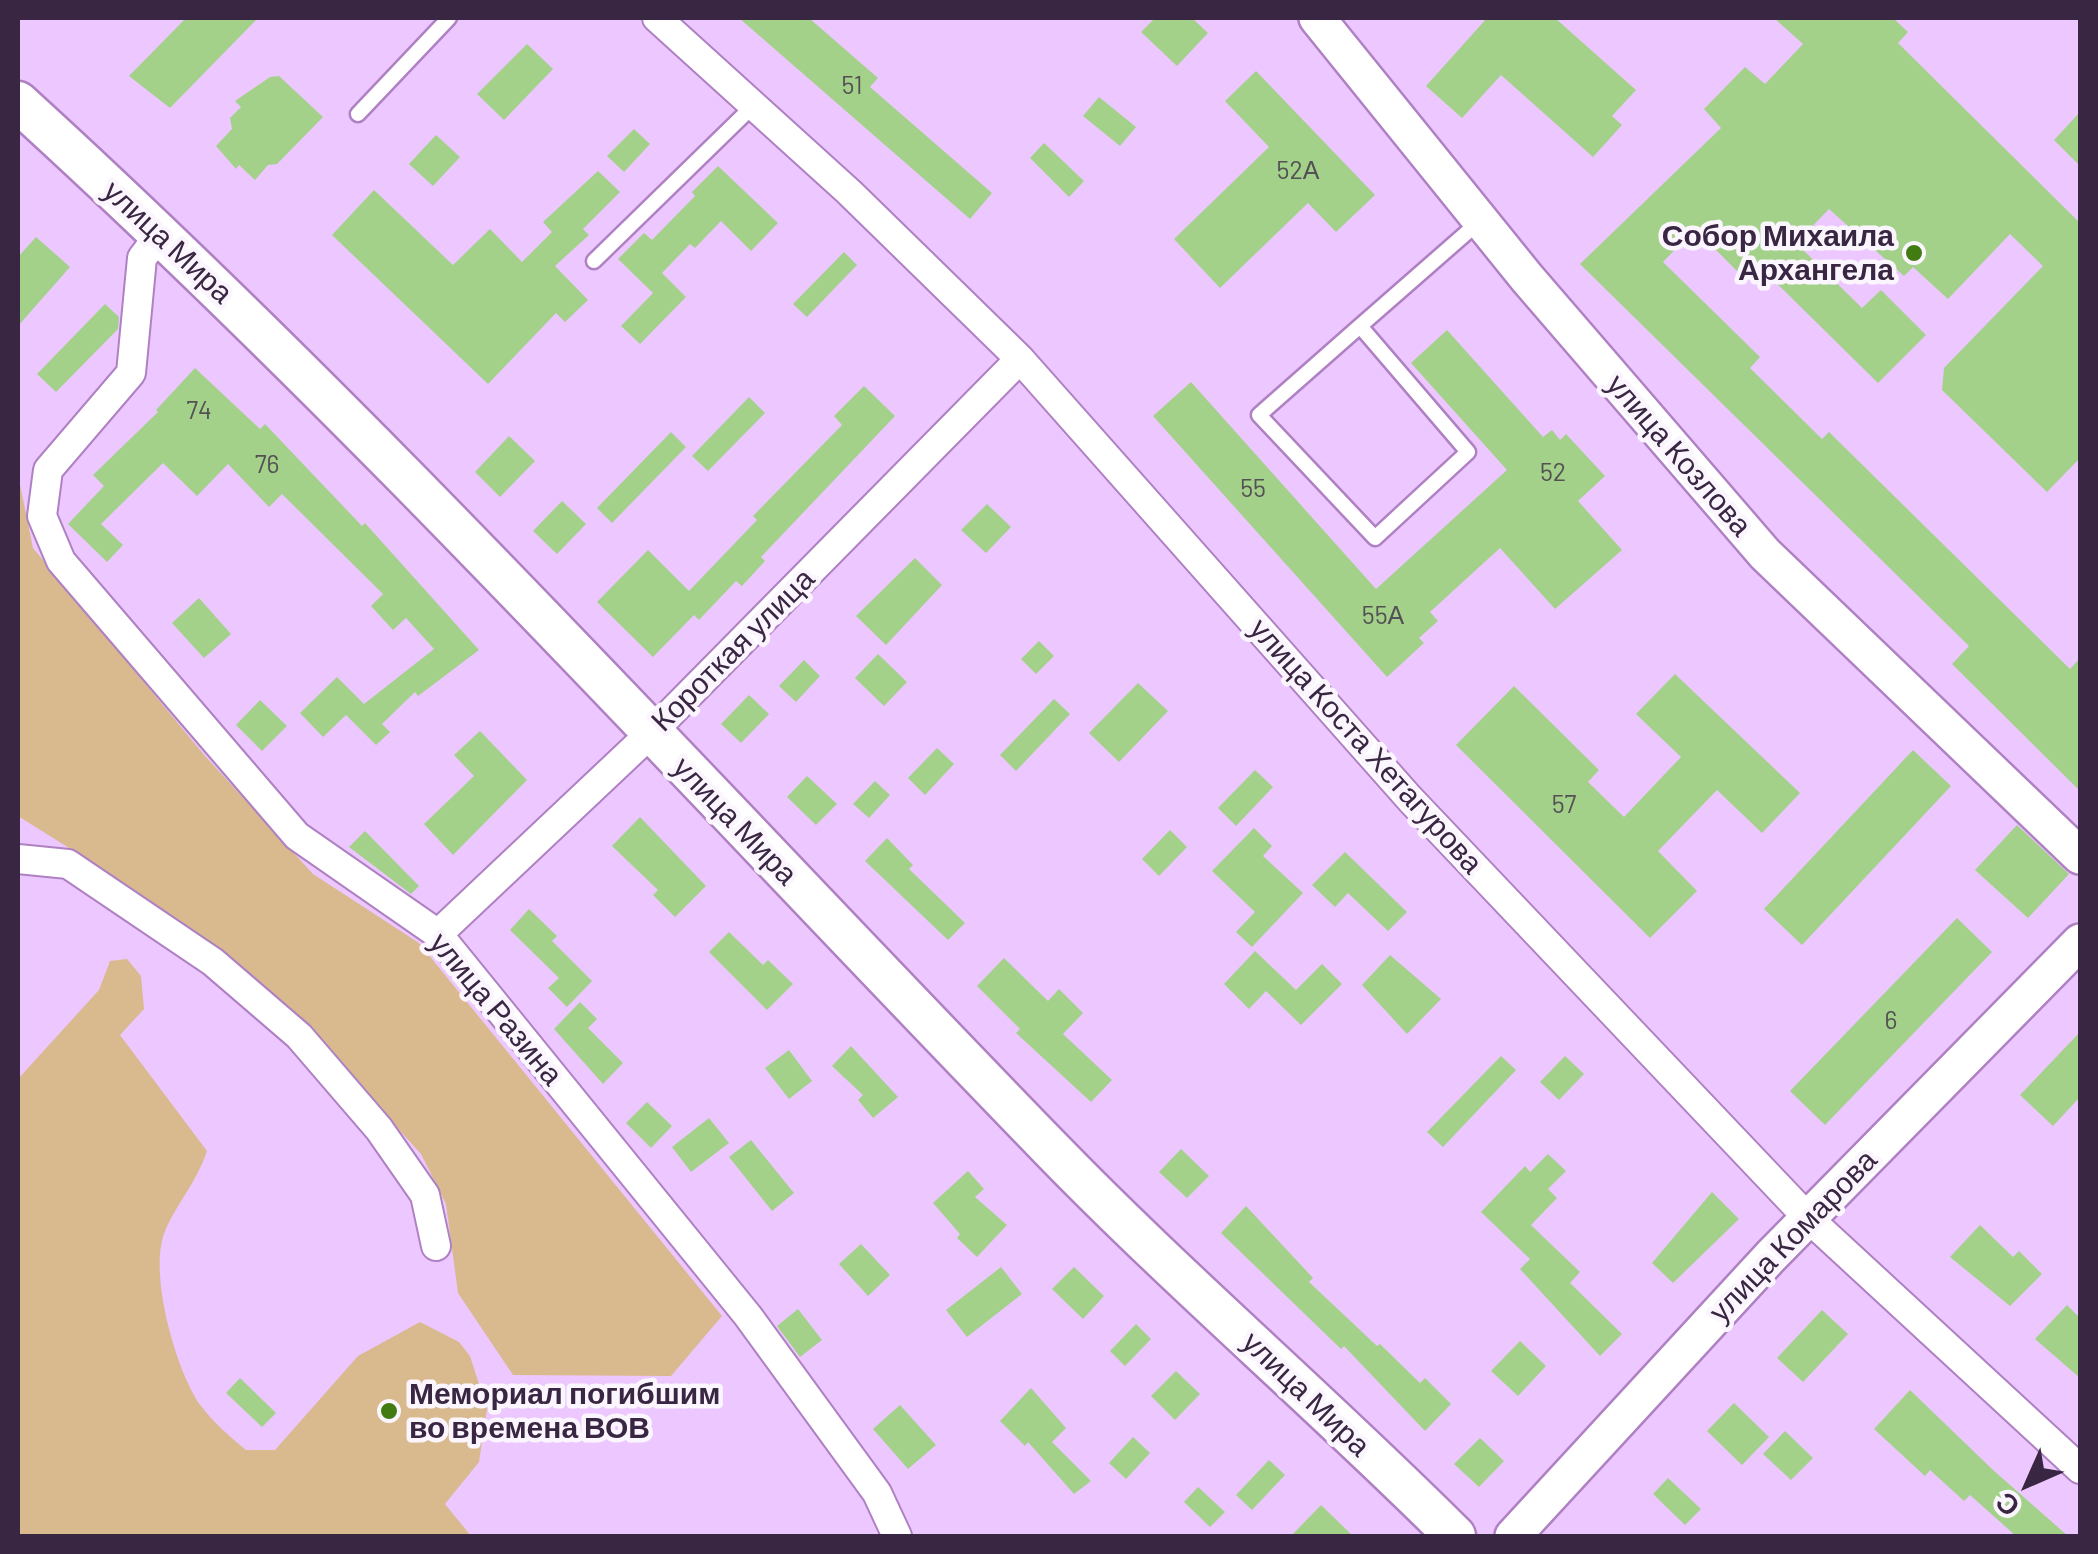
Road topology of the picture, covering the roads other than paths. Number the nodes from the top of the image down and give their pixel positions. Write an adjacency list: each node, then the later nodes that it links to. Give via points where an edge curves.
1 (449, 18): 6 (lane)
2 (657, 18): 5 (street, улица Коста Хетагурова)
3 (1317, 18): 7 (street, улица Козлова)
4 (18, 102): 8 (main road, улица Мира)
5 (754, 106): 9 (lane); 11 (street, улица Коста Хетагурова)
6 (358, 114)
7 (1480, 220): 10 (lane); 13 (street, улица Козлова, via 1766,554)
8 (162, 233): 12 (main road, улица Мира, via 370,438); 15 (street, улица Разина, via 142,258 132,373 48,470 42,516 61,562 297,836)
9 (594, 261)
10 (1360, 326): 10 (lane, via 1468,452 1376,538 1258,415)
11 (1020, 358): 12 (street, Короткая улица); 17 (street, улица Коста Хетагурова, via 1410,799)
12 (651, 733): 15 (street, Короткая улица); 21 (main road, улица Мира, via 1055,1154)
13 (2080, 856)
14 (18, 860): 18 (street, via 68,864 213,962 299,1036 426,1194)
15 (438, 934): 20 (street, улица Разина, via 748,1316 877,1493)
16 (2080, 942): 17 (street, улица Комарова)
17 (1808, 1218): 19 (street, улица Коста Хетагурова); 22 (street, улица Комарова)
18 (436, 1246)
19 (2080, 1469)
20 (896, 1536)
21 (1455, 1536)
22 (1513, 1536)

